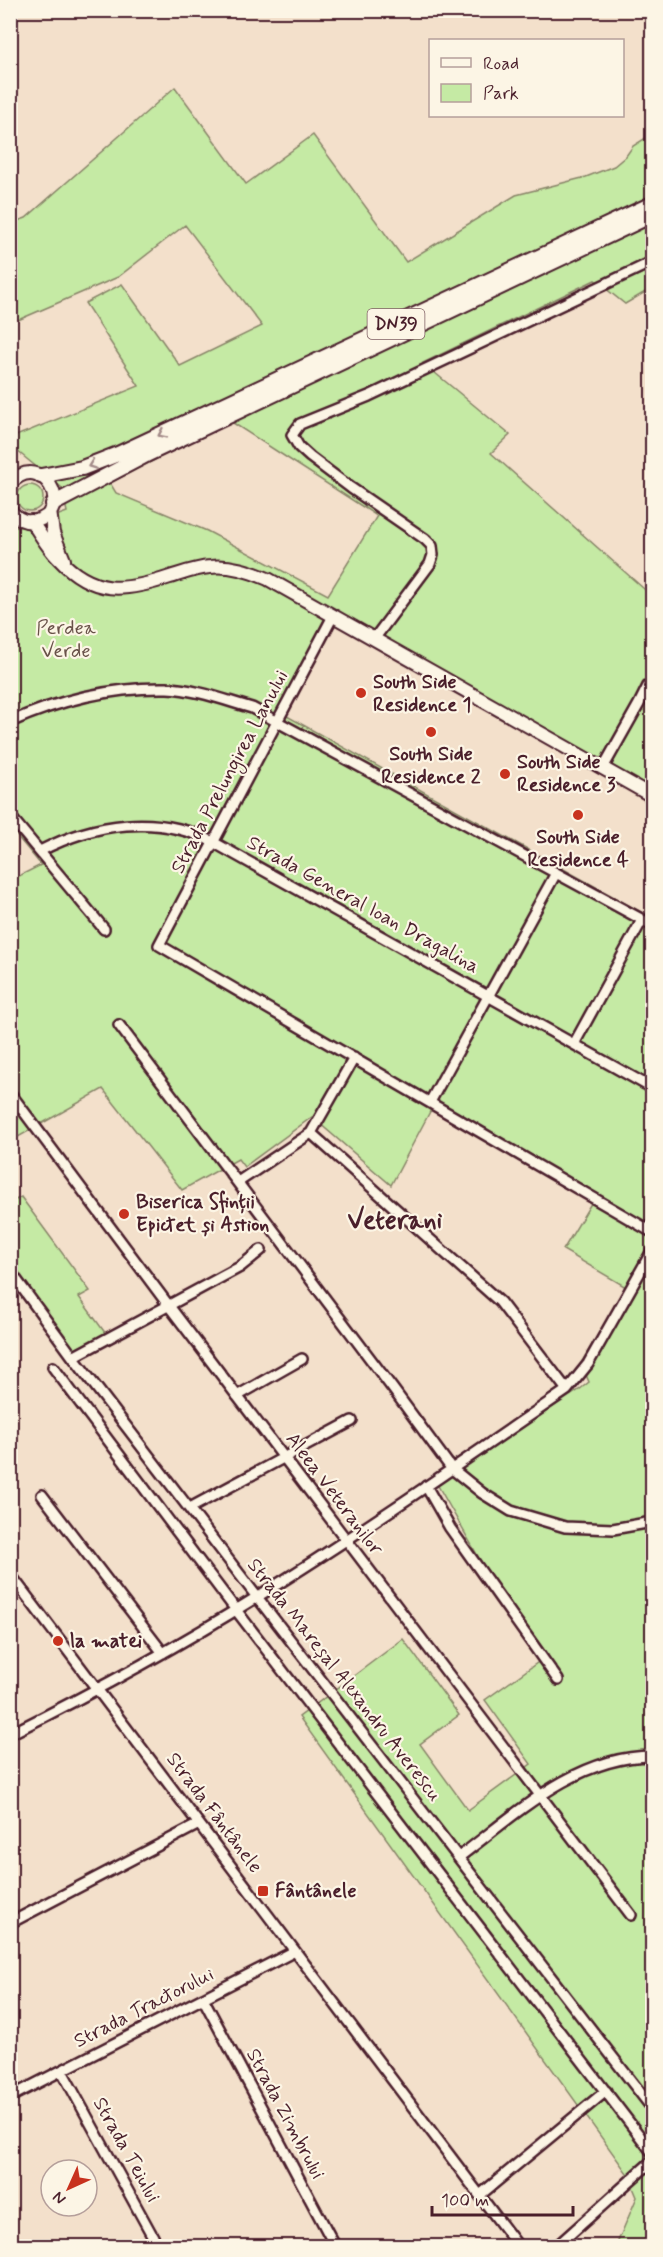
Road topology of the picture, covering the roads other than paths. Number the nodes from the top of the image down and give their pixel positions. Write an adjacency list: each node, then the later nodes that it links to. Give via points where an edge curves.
1 (652, 204): 4 (highway, DN39, one-way to 4, via 125,451 82,468)
2 (652, 215): 6 (highway, DN39, via 146,455)
3 (652, 262): 10 (street, via 296,428 292,435 298,447 432,546 430,564)
4 (41, 476): 5 (main road, DN39, via 27,473); 6 (main road, via 53,489)
5 (10, 484)
6 (52, 507): 7 (main road, DN39, via 44,517); 8 (main road, via 53,533)
7 (18, 517): 8 (main road)
8 (65, 564): 9 (main road, via 98,586 121,589 194,569 249,570)
9 (333, 616): 10 (main road); 12 (street, Strada Prelungirea Lanului)
10 (374, 639): 14 (main road)
11 (650, 684): 14 (street)
12 (278, 720): 13 (street, via 201,693 168,688 112,692 63,702); 17 (street, Strada Prelungirea Lanului); 19 (street)
13 (10, 722)
14 (603, 768): 15 (main road)
15 (652, 796)
16 (10, 816): 18 (street)
17 (213, 842): 18 (street, Strada General Ioan Dragalina, via 183,828 138,824 101,829); 23 (street, Strada General Ioan Dragalina); 26 (street, Strada Prelungirea Lanului, via 159,945)
18 (40, 850): 22 (street)
19 (556, 873): 20 (street); 23 (street)
20 (642, 920): 21 (street); 25 (street)
21 (652, 926)
22 (104, 929)
23 (488, 996): 25 (street, Strada General Ioan Dragalina); 29 (street)
24 (119, 1025): 31 (street)
25 (574, 1044): 27 (street, Strada General Ioan Dragalina)
26 (354, 1058): 29 (street); 30 (street)
27 (652, 1086)
28 (10, 1093): 36 (street, Aleea Veteranilor)
29 (430, 1102): 32 (street)
30 (311, 1133): 31 (street); 40 (street, via 500,1302)
31 (238, 1182): 44 (street)
32 (652, 1232)
33 (261, 1250): 36 (street, via 240,1268)
34 (652, 1251): 40 (street, via 588,1364)
35 (10, 1271): 37 (street, Strada Mareșal Alexandru Averescu)
36 (169, 1306): 37 (street); 41 (street, Aleea Veteranilor)
37 (73, 1356): 47 (street, Strada Mareșal Alexandru Averescu)
38 (302, 1359): 41 (street)
39 (53, 1367): 52 (street)
40 (567, 1390): 44 (street)
41 (237, 1396): 43 (street, Aleea Veteranilor)
42 (351, 1421): 43 (street)
43 (284, 1457): 47 (street); 49 (street, Aleea Veteranilor)
44 (451, 1468): 45 (street); 48 (street, via 511,1511 565,1527 613,1529)
45 (426, 1486): 49 (street); 54 (street, via 450,1528)
46 (42, 1495): 53 (street)
47 (190, 1508): 51 (street, Strada Mareșal Alexandru Averescu)
48 (652, 1522)
49 (346, 1540): 51 (street); 58 (street, Aleea Veteranilor)
50 (10, 1574): 55 (street, Strada Fântânele)
51 (257, 1597): 52 (street); 60 (street, Strada Mareșal Alexandru Averescu)
52 (236, 1610): 53 (street); 66 (street)
53 (163, 1653): 55 (street)
54 (558, 1680)
55 (98, 1689): 56 (street); 59 (street, Strada Fântânele)
56 (10, 1734)
57 (652, 1756): 58 (street, via 598,1765)
58 (540, 1795): 60 (street); 61 (street, Aleea Veteranilor)
59 (199, 1824): 62 (street); 63 (street, Strada Fântânele)
60 (459, 1857): 68 (street, Strada Mareșal Alexandru Averescu)
61 (631, 1915)
62 (10, 1923)
63 (295, 1951): 64 (street, Strada Tractorului); 70 (street, Strada Fântânele)
64 (203, 1998): 65 (street, Strada Tractorului); 72 (street, Strada Zimbrului)
65 (62, 2071): 67 (street, Strada Tractorului); 71 (street, Strada Teiului)
66 (606, 2091): 69 (street); 70 (street)
67 (10, 2097)
68 (652, 2108)
69 (652, 2158): 74 (street)
70 (480, 2195): 73 (street, Strada Fântânele)
71 (158, 2247)
72 (334, 2247)
73 (518, 2247)
74 (557, 2247)

